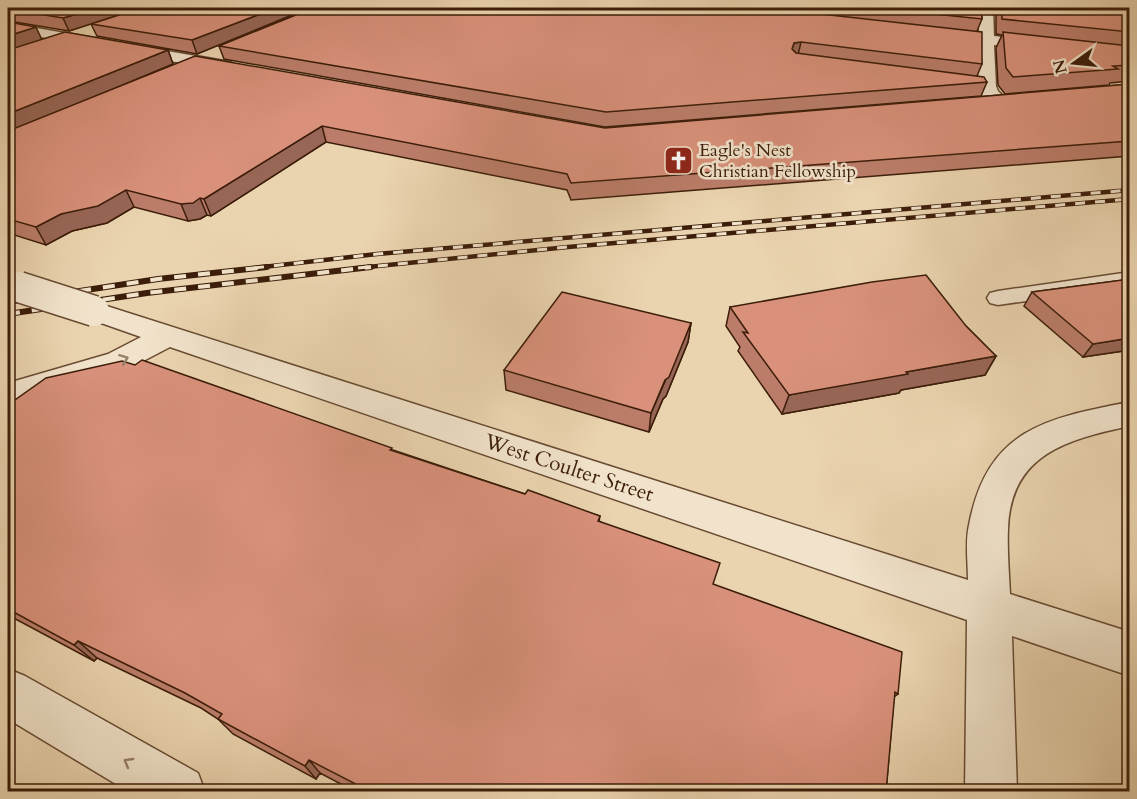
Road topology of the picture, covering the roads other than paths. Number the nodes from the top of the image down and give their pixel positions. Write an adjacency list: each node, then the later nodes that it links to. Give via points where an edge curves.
1 (986, 8): 6 (street)
2 (8, 27): 5 (street)
3 (97, 29): 5 (street)
4 (921, 32): 6 (street)
5 (69, 38): 8 (street); 10 (street)
6 (986, 39): 9 (street); 14 (street, via 979,85)
7 (231, 47): 10 (street)
8 (41, 48)
9 (1130, 56)
10 (198, 61): 11 (street); 12 (street)
11 (246, 70)
12 (171, 73)
13 (1024, 100): 14 (street)
14 (1000, 102): 15 (street)
15 (976, 104)
16 (1130, 279): 18 (lane)
17 (13, 285): 19 (street, West Coulter Street, bridge)
18 (998, 298)
19 (167, 336): 20 (street, one-way to 19, via 119,361); 22 (street, West Coulter Street)
20 (8, 394)
21 (1130, 414): 22 (street, via 1049,433 1019,453 998,486 988,526)
22 (990, 607): 23 (street, West Coulter Street); 26 (street)
23 (1130, 654)
24 (8, 693): 25 (street, one-way to 24)
25 (179, 792)
26 (991, 792)

